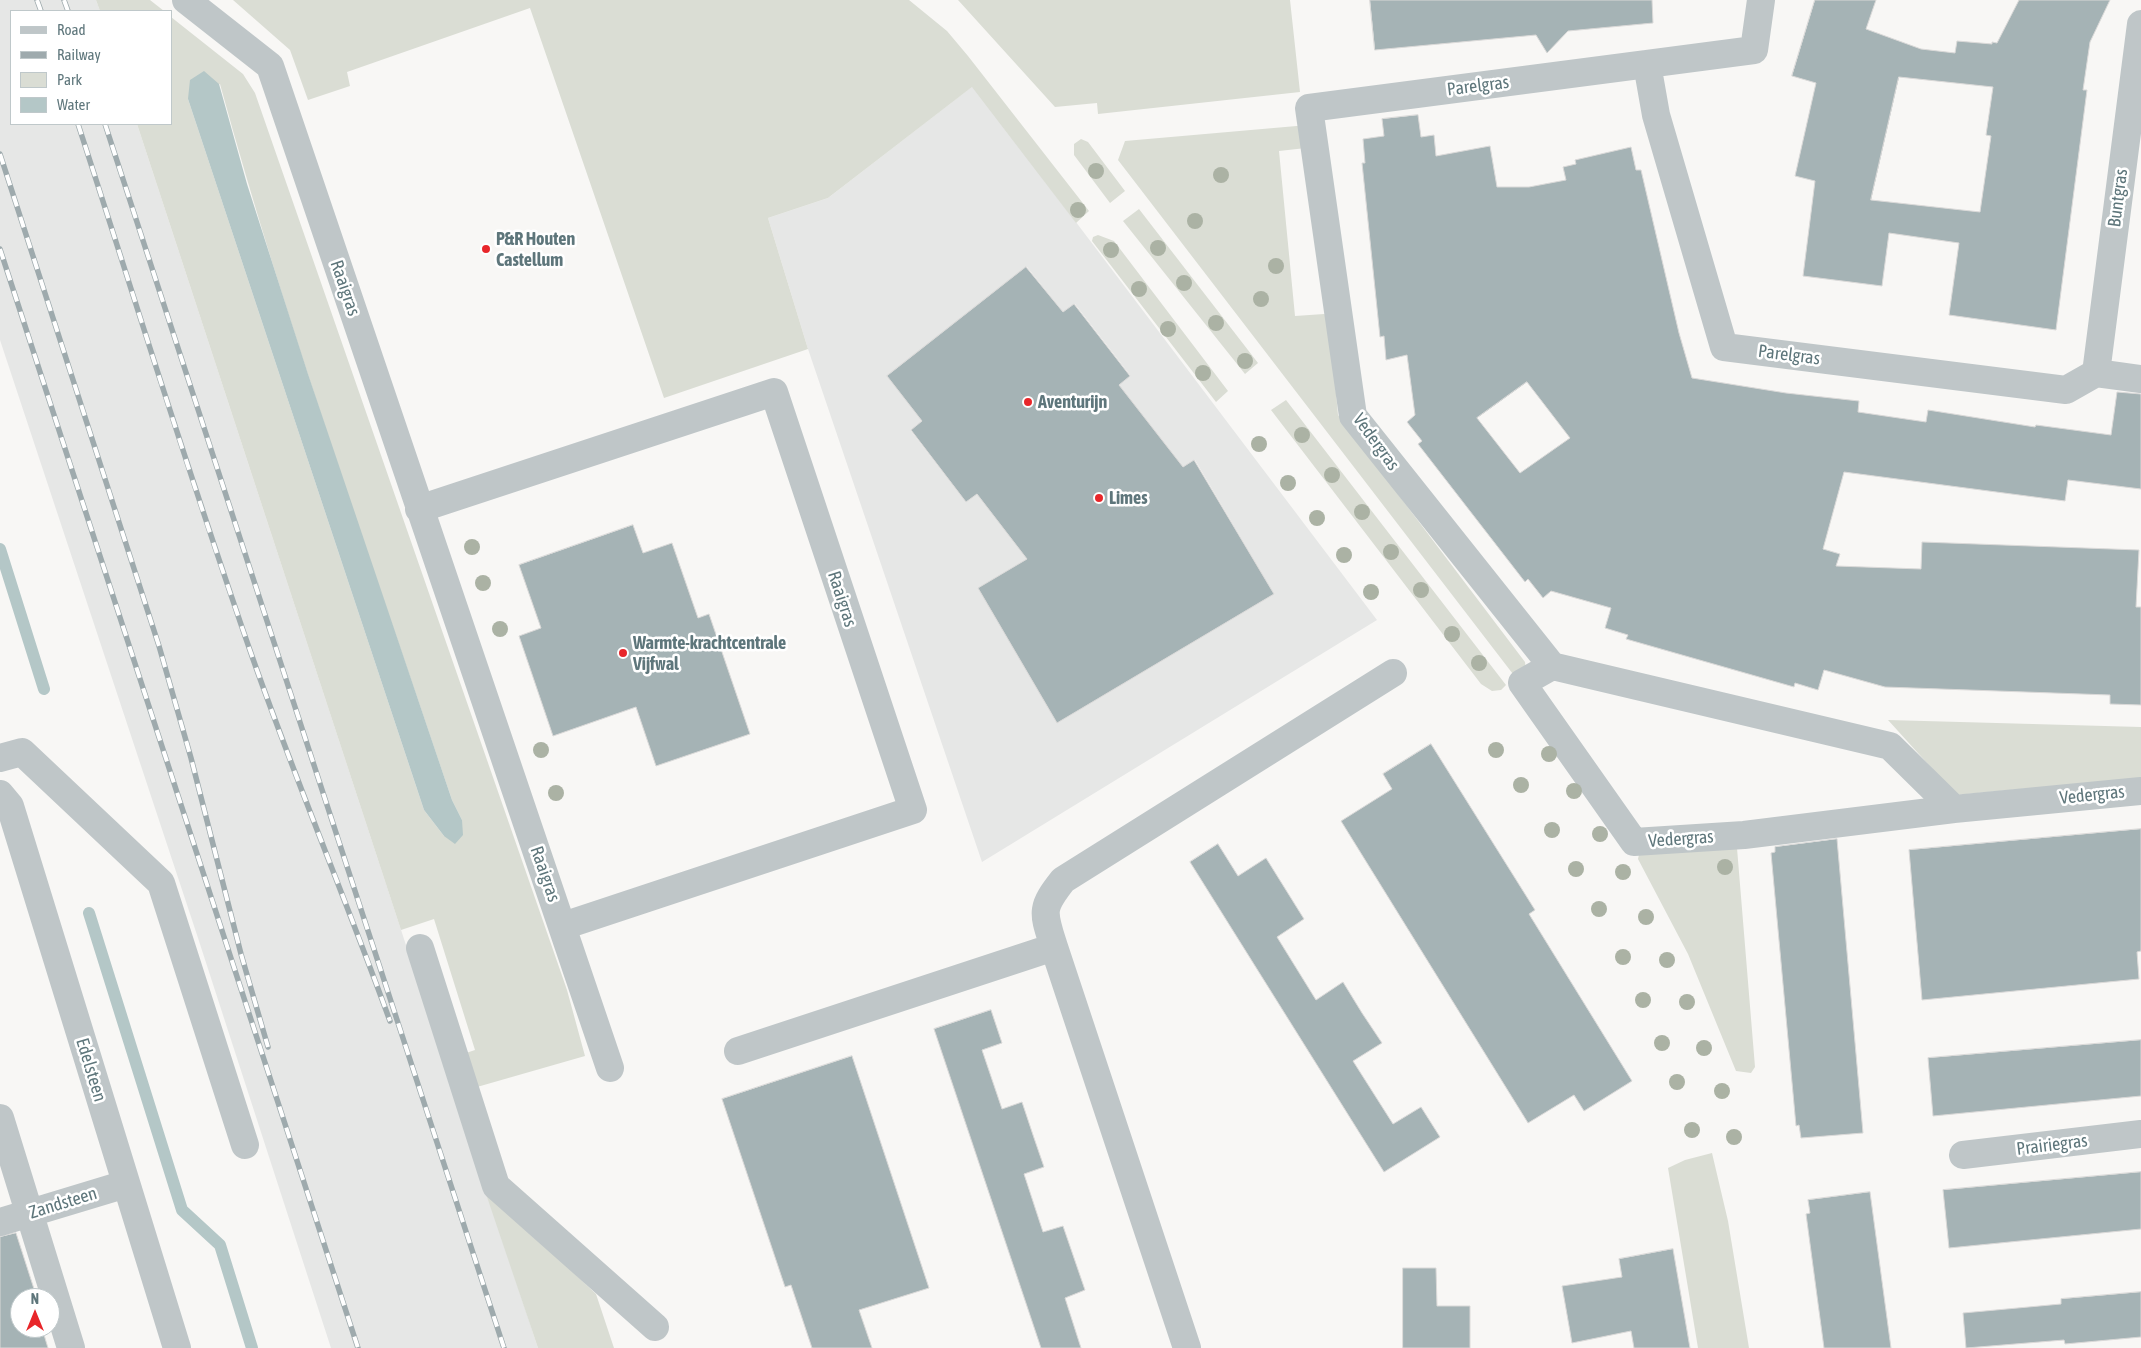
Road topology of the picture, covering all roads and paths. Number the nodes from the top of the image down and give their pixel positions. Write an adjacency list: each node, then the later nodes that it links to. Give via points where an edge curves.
1 (186, 0): 8 (street, Raaigras, via 270,66)
2 (1761, 0): 4 (street, Parelgras, via 1754,50)
3 (2141, 24): 6 (street, Buntgras)
4 (1647, 64): 5 (street, Parelgras); 6 (street, Parelgras, via 1656,115 1724,347 2066,390)
5 (1309, 108): 9 (street, Vedergras, via 1353,416)
6 (2096, 374): 7 (street)
7 (2141, 380)
8 (419, 509): 15 (street, Raaigras); 15 (street, Raaigras, via 774,392 913,810)
9 (1552, 666): 14 (street, via 1890,746); 14 (street, Vedergras, via 1522,683 1634,842 1744,835)
10 (1393, 673): 16 (street, via 1063,880 1047,903 1044,917)
11 (0, 758): 22 (street, via 22,752 161,882)
12 (2141, 791): 14 (street, Vedergras)
13 (0, 794): 24 (street, Edelsteen, via 10,806)
14 (1954, 809)
15 (563, 926): 19 (street, Raaigras)
16 (1054, 947): 18 (street); 30 (street)
17 (420, 948): 27 (street, via 496,1186)
18 (738, 1051)
19 (610, 1068)
20 (0, 1118): 25 (street)
21 (2141, 1134): 23 (street, Prairiegras)
22 (245, 1145)
23 (1963, 1156)
24 (126, 1184): 25 (street, Zandsteen); 29 (street, Edelsteen)
25 (30, 1213): 26 (street, Zandsteen); 28 (street)
26 (0, 1222)
27 (655, 1327)
28 (71, 1348)
29 (177, 1348)
30 (1187, 1348)

